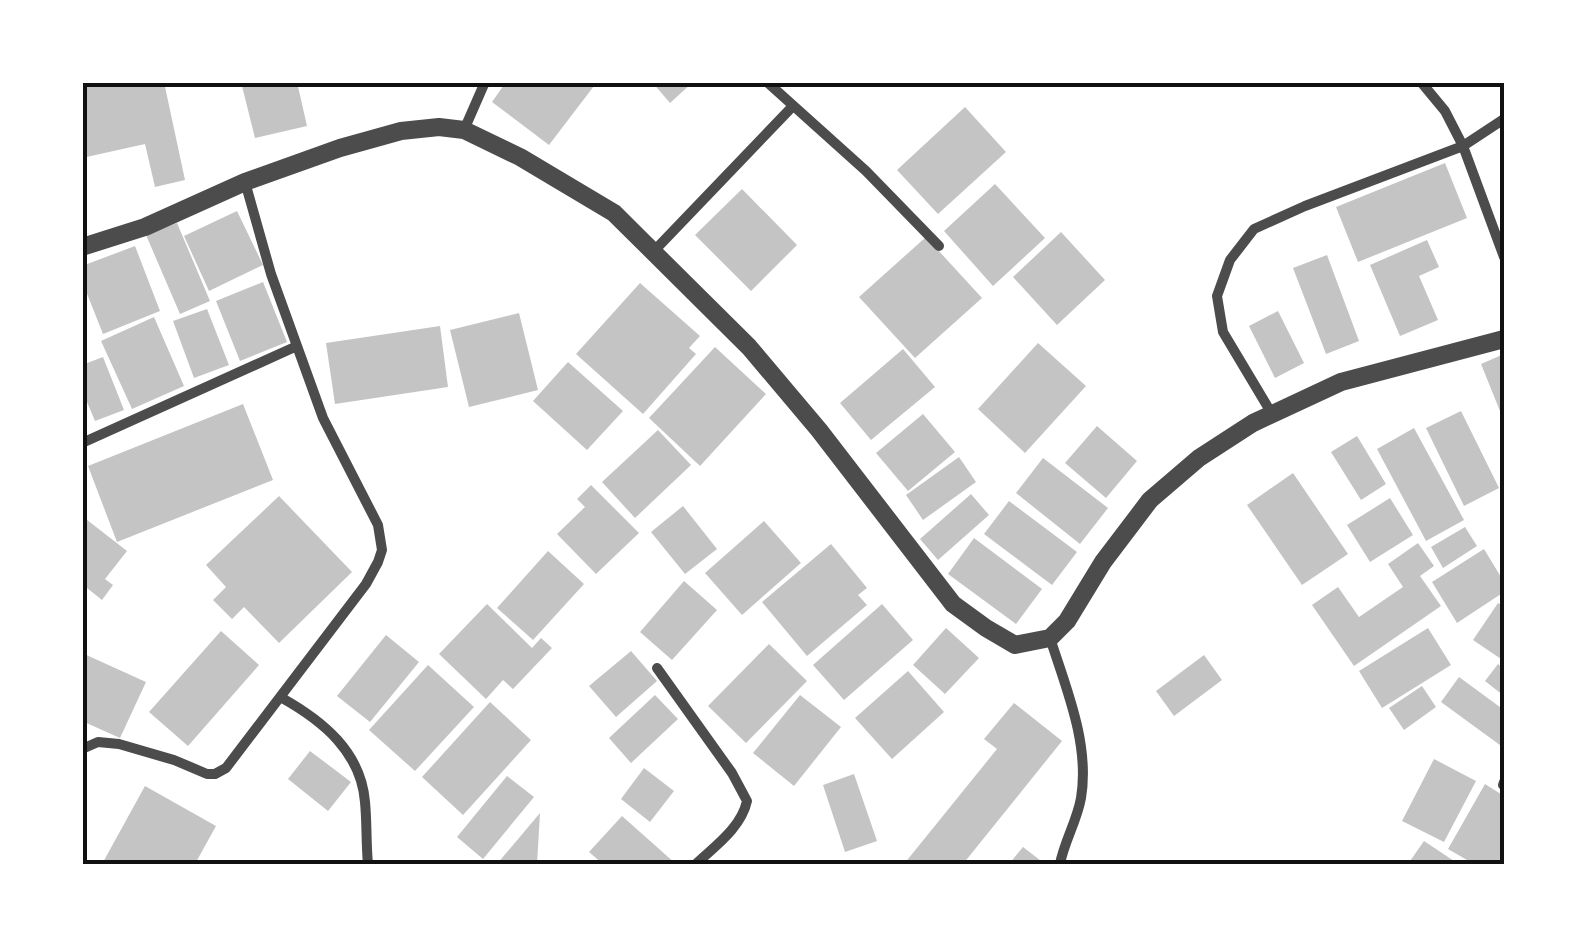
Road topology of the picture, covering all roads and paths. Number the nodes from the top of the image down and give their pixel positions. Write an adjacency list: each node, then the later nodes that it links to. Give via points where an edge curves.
1 (485, 82): 6 (street)
2 (767, 82): 4 (street)
3 (1421, 82): 7 (street)
4 (792, 106): 9 (street); 11 (street)
5 (1504, 120): 7 (street)
6 (464, 130): 8 (street, via 401,131); 11 (street, via 614,213)
7 (1463, 146): 12 (street); 15 (street, via 1254,228 1230,260 1217,296 1223,332)
8 (245, 182): 10 (street); 14 (street)
9 (939, 246)
10 (82, 247)
11 (654, 251): 17 (street, via 750,347 953,604 1015,645)
12 (1504, 257)
13 (1504, 339): 15 (street, via 1341,382)
14 (297, 346): 16 (street); 19 (street, via 330,432 378,525 382,550 366,584)
15 (1272, 414): 17 (street, via 1199,458 1150,500)
16 (82, 443)
17 (1050, 638): 23 (street, via 1073,712 1082,792)
18 (657, 668): 22 (street, via 748,801 736,826)
19 (282, 698): 20 (street, via 216,774 119,744); 21 (street, via 336,736 352,758 366,803)
20 (82, 749)
21 (368, 864)
22 (696, 864)
23 (1060, 864)

